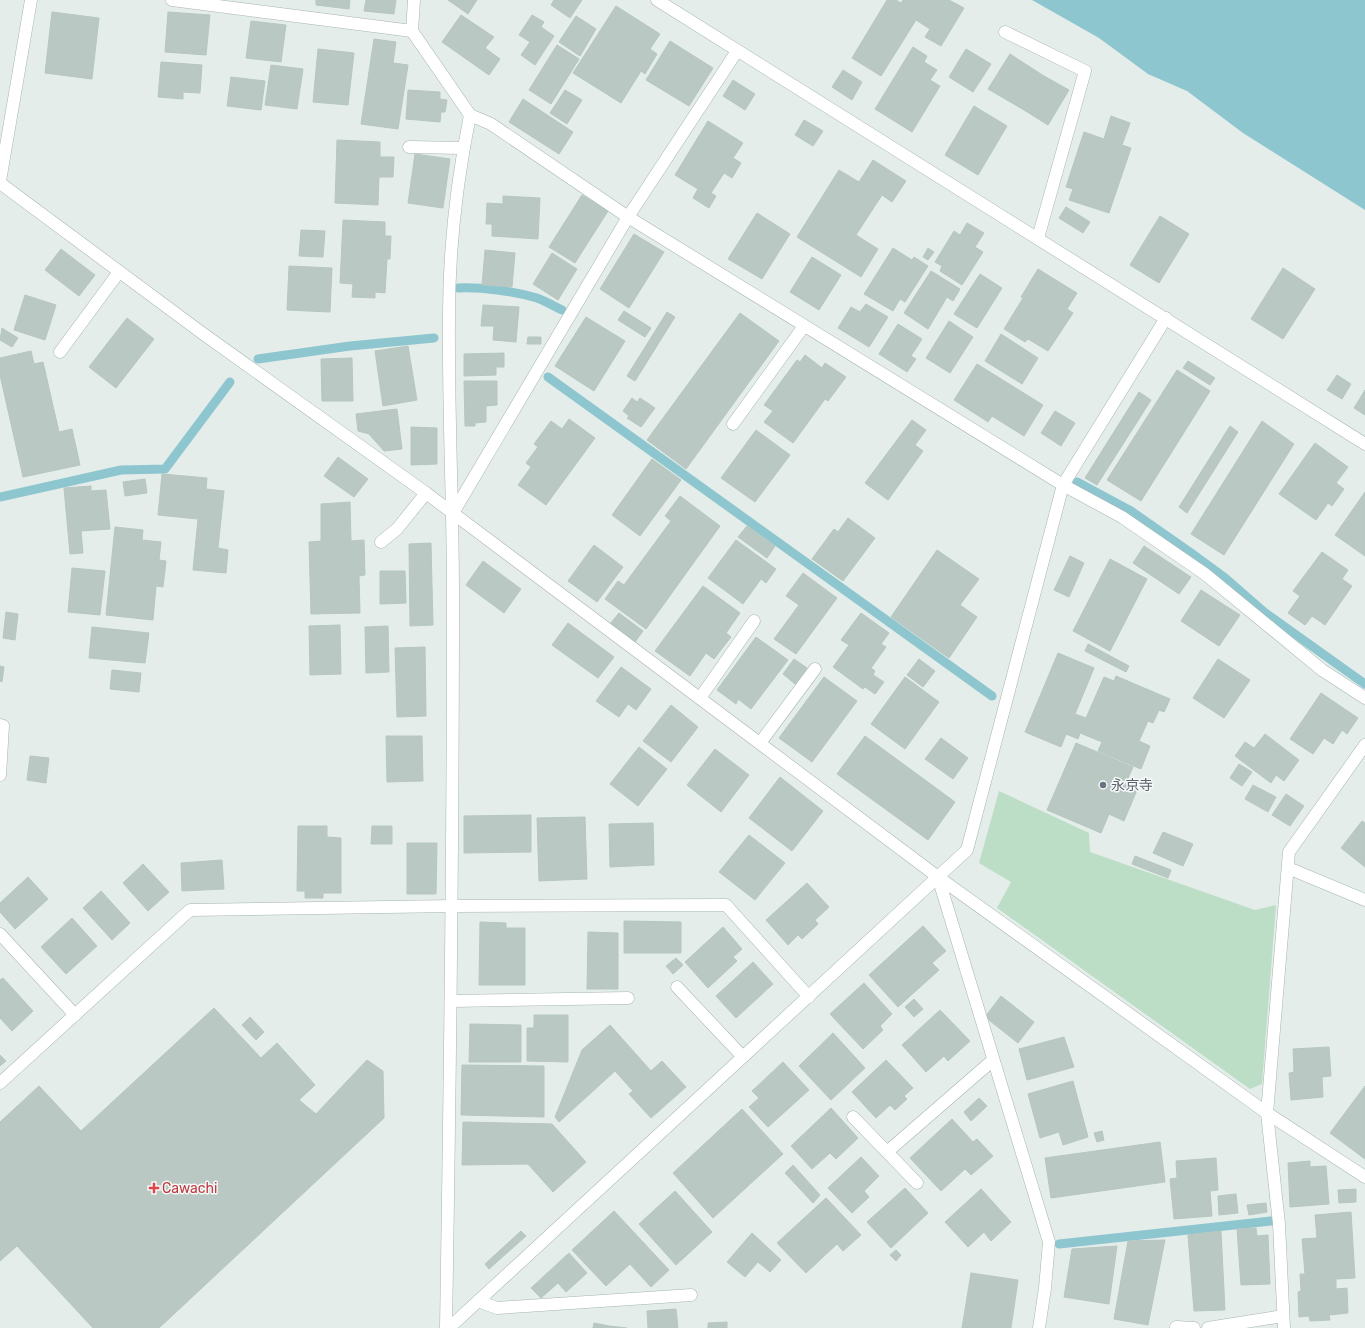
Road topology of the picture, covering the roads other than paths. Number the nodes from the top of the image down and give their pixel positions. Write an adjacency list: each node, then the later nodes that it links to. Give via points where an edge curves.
1 (31, 0): 11 (street)
2 (172, 0): 5 (street)
3 (414, 0): 5 (street)
4 (657, 0): 7 (street)
5 (412, 31): 8 (street)
6 (1005, 32): 13 (street, via 1085,71)
7 (737, 51): 12 (street); 13 (street)
8 (470, 115): 10 (street); 12 (street, via 491,124)
9 (409, 147): 10 (street)
10 (464, 148): 22 (street, via 454,224 449,313)
11 (0, 182): 14 (street)
12 (628, 217): 16 (street); 22 (street)
13 (1038, 238): 15 (street)
14 (119, 272): 17 (street); 21 (street)
15 (1166, 318): 19 (street); 20 (street)
16 (804, 326): 18 (street); 20 (street)
17 (60, 352)
18 (733, 424)
19 (1365, 444)
20 (1063, 485): 27 (street, via 1122,517 1205,574 1322,670); 33 (street, via 967,850)
21 (426, 493): 22 (street); 23 (street, via 397,529)
22 (453, 513): 26 (street); 35 (street)
23 (381, 542)
24 (754, 621): 26 (street)
25 (815, 668): 29 (street)
26 (700, 698): 29 (street)
27 (1365, 698)
28 (0, 725): 31 (street, via 3,726)
29 (760, 743): 33 (street)
30 (1365, 745): 32 (street, via 1289,852)
31 (0, 775)
32 (1288, 868): 34 (street); 45 (street)
33 (938, 877): 38 (street); 43 (street); 45 (street)
34 (1365, 900)
35 (453, 906): 38 (street, via 726,905); 40 (street); 41 (street, via 190,910)
36 (0, 934): 41 (street)
37 (677, 987): 42 (street)
38 (809, 996): 42 (street)
39 (628, 998): 40 (street)
40 (452, 1001): 54 (street)
41 (75, 1015): 44 (street)
42 (743, 1057): 51 (street)
43 (993, 1060): 47 (street); 55 (street, via 1049,1242)
44 (0, 1083)
45 (1267, 1113): 48 (street); 52 (street, via 1279,1224)
46 (853, 1117): 47 (street)
47 (887, 1152): 49 (street)
48 (1365, 1177)
49 (917, 1183)
50 (691, 1295): 51 (street, via 497,1308)
51 (478, 1301): 54 (street)
52 (1284, 1322): 57 (street)
53 (1176, 1327): 56 (street)
54 (447, 1328)
55 (1040, 1328)
56 (1194, 1328)
57 (1208, 1328)

